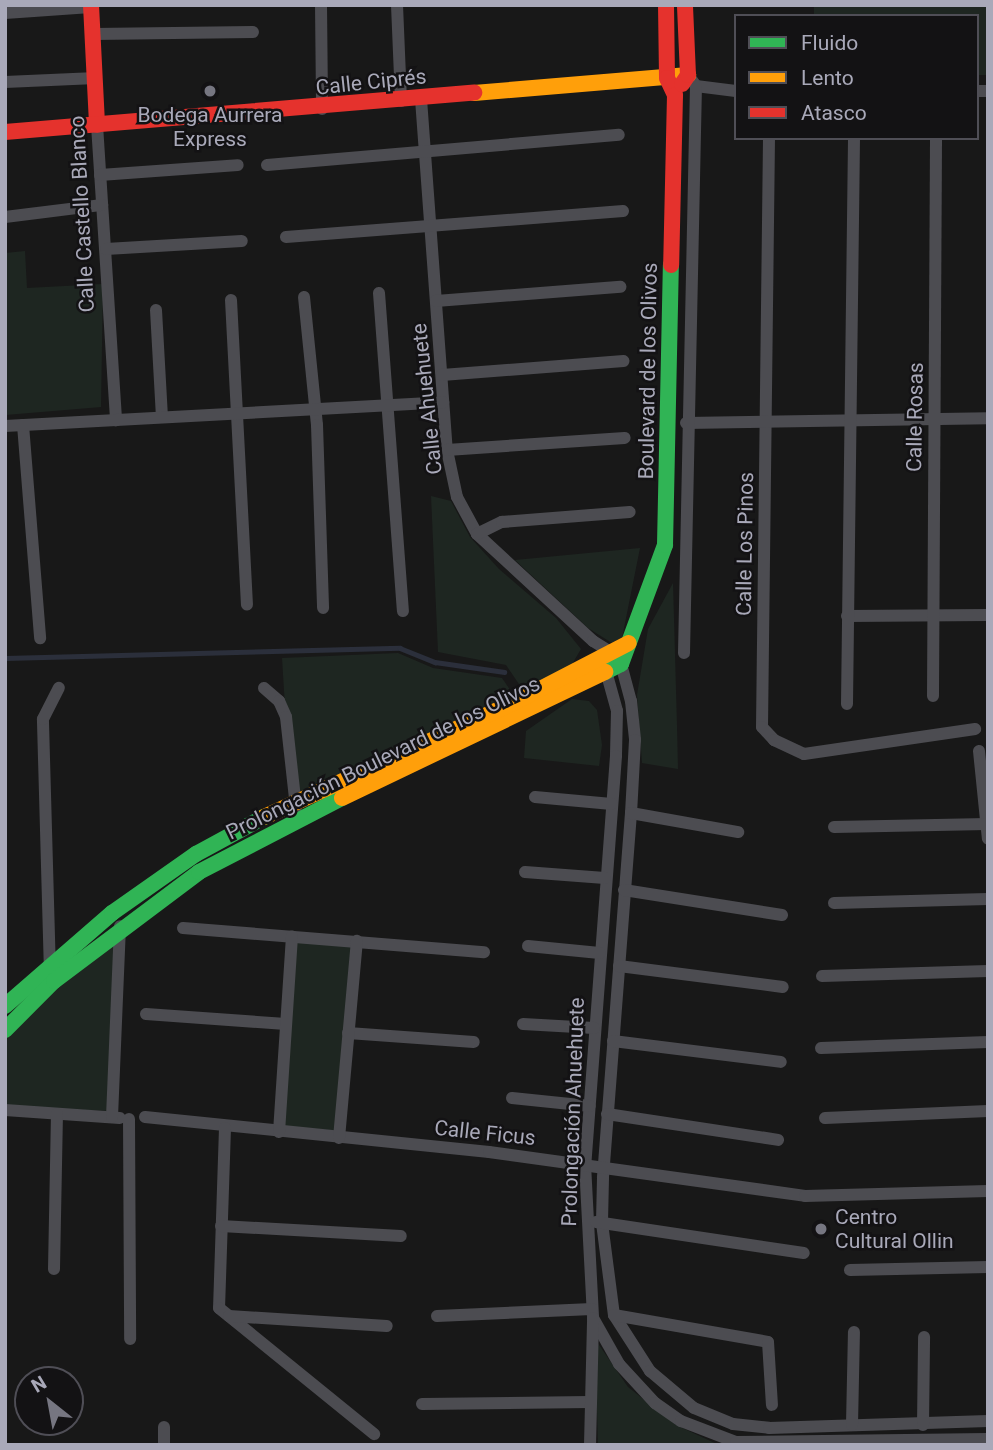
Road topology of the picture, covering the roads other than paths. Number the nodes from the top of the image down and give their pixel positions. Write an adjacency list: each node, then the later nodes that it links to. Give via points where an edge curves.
1 (321, 5): 17 (street)
2 (397, 5): 16 (street)
3 (666, 5): 10 (street, Boulevard de los Olivos)
4 (685, 5): 11 (street)
5 (91, 6): 6 (street); 8 (street, Calle Castello Blanco)
6 (5, 13)
7 (253, 32): 8 (street)
8 (94, 34): 9 (street, Calle Castello Blanco)
9 (96, 78): 12 (street); 18 (street, Calle Castello Blanco)
10 (667, 78): 11 (street, Calle Ciprés); 14 (street, Boulevard de los Olivos); 15 (street, Calle Ciprés)
11 (692, 80): 13 (street, Calle Ciprés); 14 (street); 53 (street)
12 (5, 82)
13 (734, 90)
14 (675, 95): 68 (street, Boulevard de los Olivos, via 665,545 629,643)
15 (421, 99): 16 (street, Calle Ciprés); 24 (street, Calle Ahuehuete)
16 (401, 101): 17 (street, Calle Ciprés)
17 (322, 109): 18 (street, Calle Ciprés)
18 (97, 125): 19 (street, Calle Ciprés); 27 (street, Calle Castello Blanco)
19 (5, 132)
20 (620, 135): 24 (street)
21 (769, 140): 51 (street, Calle Los Pinos)
22 (854, 140): 52 (street)
23 (936, 140): 49 (street, Calle Rosas)
24 (425, 150): 26 (street); 31 (street, Calle Ahuehuete)
25 (238, 165): 27 (street)
26 (267, 165)
27 (100, 175): 28 (street, Calle Castello Blanco)
28 (102, 205): 30 (street); 34 (street, Calle Castello Blanco)
29 (623, 211): 31 (street)
30 (5, 217)
31 (429, 226): 32 (street); 39 (street, Calle Ahuehuete)
32 (286, 237)
33 (242, 241): 34 (street)
34 (106, 249): 50 (street, Calle Castello Blanco)
35 (620, 287): 39 (street)
36 (379, 293): 44 (street)
37 (304, 297): 45 (street)
38 (231, 300): 46 (street)
39 (436, 301): 42 (street, Calle Ahuehuete)
40 (156, 310): 47 (street)
41 (622, 361): 42 (street)
42 (442, 375): 43 (street, Calle Ahuehuete)
43 (443, 402): 44 (street); 57 (street, Calle Ahuehuete)
44 (390, 407): 45 (street); 62 (street)
45 (316, 412): 46 (street); 61 (street)
46 (237, 413): 47 (street); 60 (street)
47 (162, 416): 50 (street)
48 (988, 418): 49 (street)
49 (934, 419): 52 (street); 65 (street, Calle Rosas)
50 (116, 420): 54 (street)
51 (765, 422): 52 (street); 53 (street); 73 (street, Calle Los Pinos, via 762,727 774,740 804,754)
52 (848, 422): 64 (street)
53 (686, 423): 67 (street)
54 (23, 425): 55 (street); 66 (street)
55 (5, 426)
56 (625, 438): 57 (street)
57 (447, 450): 59 (street, Calle Ahuehuete, via 457,496)
58 (630, 512): 59 (street, via 502,522)
59 (477, 534): 68 (street, Calle Ahuehuete)
60 (247, 605)
61 (323, 608)
62 (403, 611)
63 (988, 615): 65 (street)
64 (847, 616): 65 (street); 72 (street)
65 (930, 616): 71 (street, Calle Rosas)
66 (40, 638)
67 (684, 653)
68 (611, 662): 76 (street, Prolongación Ahuehuete, via 617,711); 77 (street, Prolongación Boulevard de los Olivos); 78 (street, Prolongación Ahuehuete, via 635,740)
69 (60, 688): 98 (street, via 43,719)
70 (264, 688): 77 (street, via 279,701 286,717)
71 (933, 696)
72 (847, 704)
73 (975, 729)
74 (979, 751): 79 (street)
75 (535, 797): 76 (street)
76 (611, 804): 84 (street, Prolongación Ahuehuete)
77 (297, 809): 89 (street, Prolongación Boulevard de los Olivos)
78 (631, 813): 81 (street); 85 (street, Prolongación Ahuehuete)
79 (987, 824): 80 (street); 82 (street)
80 (834, 827)
81 (737, 832)
82 (988, 839)
83 (525, 872): 84 (street)
84 (605, 878): 95 (street, Prolongación Ahuehuete)
85 (624, 890): 88 (street); 96 (street, Prolongación Ahuehuete)
86 (988, 899): 87 (street)
87 (834, 903)
88 (782, 915)
89 (117, 920): 98 (street, Prolongación Boulevard de los Olivos); 119 (street)
90 (183, 928): 91 (street)
91 (292, 936): 92 (street); 103 (street)
92 (364, 942): 94 (street); 107 (street)
93 (528, 946): 95 (street)
94 (484, 952)
95 (600, 953): 105 (street, Prolongación Ahuehuete)
96 (619, 966): 100 (street); 108 (street, Prolongación Ahuehuete)
97 (988, 971): 99 (street)
98 (50, 974): 101 (street, Prolongación Boulevard de los Olivos); 106 (street, Prolongación Boulevard de los Olivos)
99 (822, 976)
100 (783, 987)
101 (5, 1006)
102 (146, 1014): 103 (street)
103 (286, 1024): 123 (street)
104 (523, 1024): 105 (street)
105 (594, 1028): 114 (street, Prolongación Ahuehuete)
106 (5, 1030)
107 (354, 1033): 109 (street); 124 (street)
108 (613, 1041): 112 (street); 118 (street, Prolongación Ahuehuete)
109 (474, 1042)
110 (988, 1042): 111 (street)
111 (821, 1048)
112 (781, 1062)
113 (512, 1098): 114 (street)
114 (590, 1106): 126 (street, Prolongación Ahuehuete)
115 (5, 1110): 117 (street, Calle Ficus)
116 (988, 1111): 121 (street)
117 (57, 1114): 119 (street, Calle Ficus); 135 (street)
118 (607, 1114): 125 (street); 127 (street, Prolongación Ahuehuete)
119 (112, 1117): 120 (street, Calle Ficus)
120 (137, 1118): 122 (street, Calle Ficus); 144 (street)
121 (825, 1118)
122 (225, 1128): 123 (street, Calle Ficus); 131 (street)
123 (279, 1132): 124 (street, Calle Ficus)
124 (339, 1138): 126 (street, Calle Ficus)
125 (778, 1140)
126 (585, 1164): 127 (street, Calle Ficus); 129 (street, Prolongación Ahuehuete)
127 (604, 1166): 128 (street, Calle Ficus, via 805,1196); 130 (street, Prolongación Ahuehuete)
128 (988, 1191)
129 (586, 1221): 130 (street); 137 (street, Prolongación Ahuehuete)
130 (602, 1223): 133 (street); 138 (street, Prolongación Ahuehuete)
131 (225, 1226): 132 (street); 139 (street, via 219,1308)
132 (401, 1236)
133 (804, 1253)
134 (988, 1267): 136 (street)
135 (54, 1269)
136 (850, 1270)
137 (592, 1314): 140 (street); 145 (street); 155 (street, Prolongación Ahuehuete, via 619,1364 655,1403 681,1421)
138 (618, 1315): 147 (street, via 768,1342); 149 (street, Prolongación Ahuehuete, via 650,1371 694,1408)
139 (229, 1316): 141 (street); 153 (street)
140 (437, 1316)
141 (387, 1326)
142 (853, 1332): 150 (street)
143 (925, 1337): 151 (street)
144 (130, 1339)
145 (590, 1402): 146 (street); 160 (street)
146 (422, 1404)
147 (772, 1405)
148 (988, 1421): 151 (street, Prolongación Ahuehuete)
149 (733, 1424): 150 (street, Prolongación Ahuehuete); 155 (street)
150 (852, 1425): 151 (street, Prolongación Ahuehuete)
151 (923, 1425)
152 (164, 1427): 159 (street)
153 (374, 1434)
154 (988, 1439): 158 (street, Prolongación Ahuehuete)
155 (736, 1443): 156 (street, Prolongación Ahuehuete)
156 (812, 1443): 157 (street, Prolongación Ahuehuete)
157 (884, 1443): 158 (street, Prolongación Ahuehuete)
158 (958, 1443)
159 (164, 1445)
160 (590, 1445)

